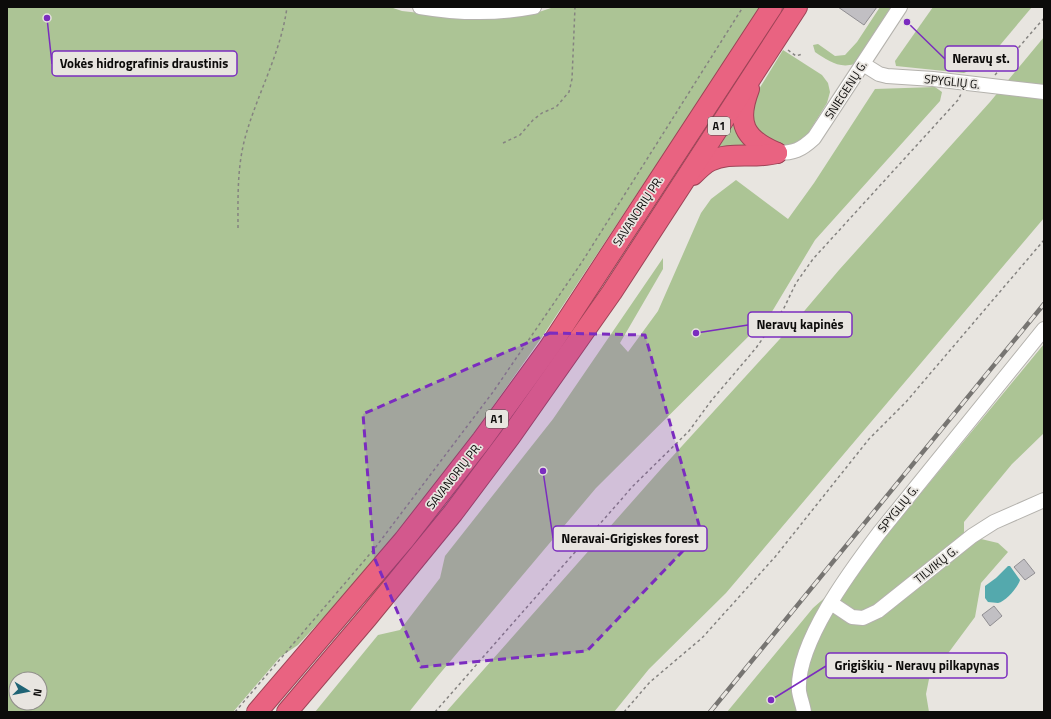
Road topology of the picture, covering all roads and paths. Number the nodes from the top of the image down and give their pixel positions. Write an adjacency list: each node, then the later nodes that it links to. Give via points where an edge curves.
1 (287, 7): 18 (path, via 280,38 245,138 238,176)
2 (420, 7): 3 (street, via 479,12)
3 (534, 7)
4 (575, 7): 15 (path, via 572,79 569,92 556,107 533,120 520,135)
5 (743, 7): 24 (path, via 582,262 493,392 376,548)
6 (772, 7): 22 (highway, SAVANORIŲ PR. / A1, via 549,348)
7 (797, 7): 11 (highway, A1)
8 (900, 7): 10 (street, SNIEGENŲ G.)
9 (1044, 18): 13 (path)
10 (863, 64): 12 (street, SPYGLIŲ G., via 886,76); 16 (street, SNIEGENŲ G., via 814,138 792,153)
11 (758, 66): 16 (highway, via 742,114 744,124 754,141); 17 (highway, A1)
12 (965, 83): 13 (street, SPYGLIŲ G.); 28 (path, via 958,100 813,259 796,283 784,308 756,348 710,401 689,431 633,486)
13 (986, 85): 14 (street, SPYGLIŲ G.)
14 (1044, 92)
15 (503, 143)
16 (777, 153): 17 (highway, via 768,156 722,157 709,161)
17 (680, 185): 27 (highway, A1, via 612,292 510,437 453,513)
18 (238, 228)
19 (1044, 240): 29 (path, via 906,402 869,439 775,557 702,638 650,682)
20 (1044, 329): 23 (street, SPYGLIŲ G., via 858,560)
21 (1044, 500): 23 (street, TILVIKŲ G., via 994,522 972,536 878,611 863,618 852,617)
22 (404, 540): 25 (highway); 26 (highway, SAVANORIŲ PR. / A1)
23 (831, 603): 30 (street, SPYGLIŲ G., via 808,648 801,671 799,692)
24 (235, 712)
25 (245, 712)
26 (258, 712)
27 (287, 712)
28 (434, 712)
29 (624, 712)
30 (804, 712)

